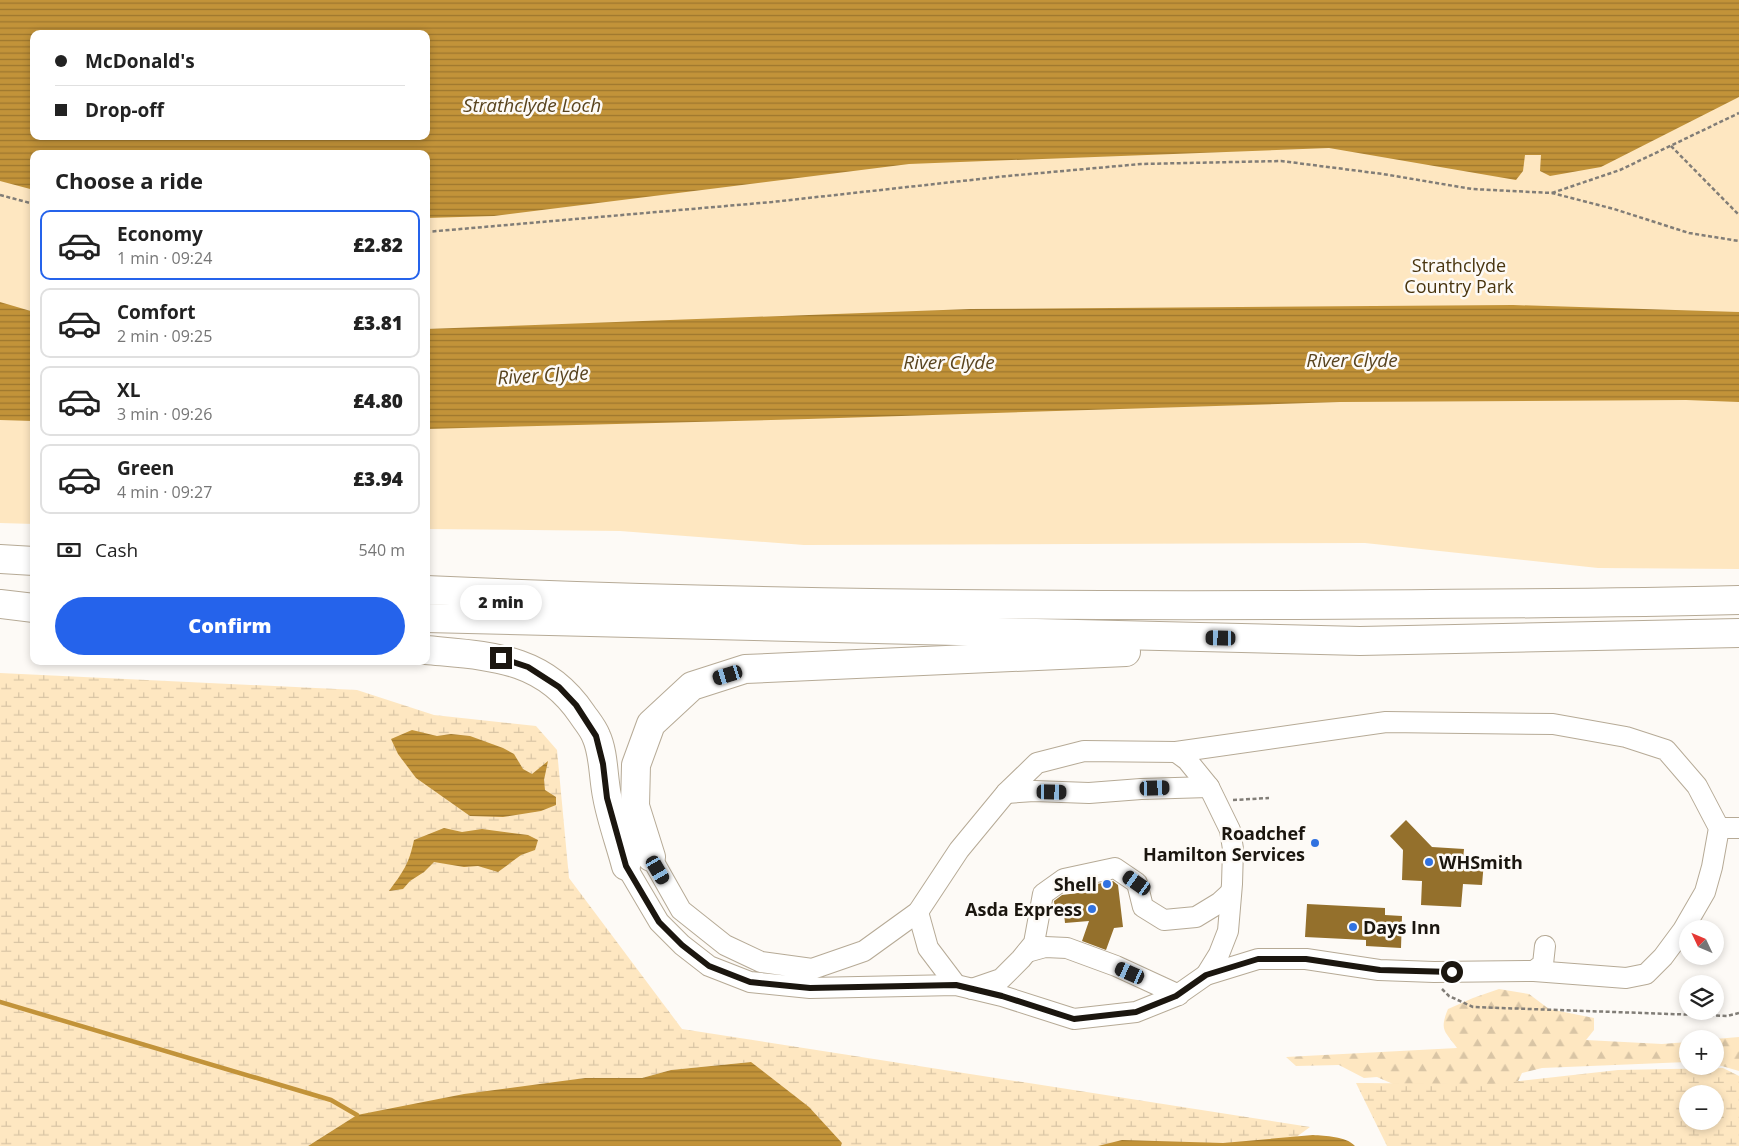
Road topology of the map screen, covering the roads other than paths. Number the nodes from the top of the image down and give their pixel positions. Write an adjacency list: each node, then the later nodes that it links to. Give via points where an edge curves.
1 (0, 559): 2 (highway)
2 (30, 561)
3 (430, 590): 4 (highway, via 1034,606 1591,604)
4 (1739, 600)
5 (0, 604): 6 (highway)
6 (30, 608)
7 (430, 618): 9 (highway)
8 (1739, 632): 9 (highway)
9 (1360, 641): 16 (highway, via 745,669 692,686 652,724 636,765)
10 (430, 650): 16 (highway, via 501,658 528,667 559,687 576,705 596,736 607,798)
11 (1176, 752): 12 (lane, via 1084,751 1037,763); 13 (lane, via 1187,760); 14 (lane, via 1386,722 1553,724 1626,737 1666,750 1697,786)
12 (1006, 792): 13 (lane, via 1088,793 1141,789); 18 (lane, via 959,850)
13 (1213, 794): 17 (lane, via 1230,830)
14 (1718, 828): 15 (lane); 21 (lane, via 1705,892 1683,930 1646,974 1626,978)
15 (1739, 828)
16 (638, 861): 18 (lane, via 681,910 725,945 761,962 812,969 864,951); 23 (lane, via 659,922 709,966 750,982 810,988)
17 (1231, 892): 20 (lane, via 1196,917 1164,920 1143,907 1137,883 1115,868 1064,879 1043,894 1034,942); 22 (lane, via 1228,931)
18 (918, 912): 23 (lane, via 928,948)
19 (1545, 946): 21 (lane, via 1543,964)
20 (1027, 952): 23 (lane, via 1001,979); 24 (lane, via 1045,947 1067,948)
21 (1534, 971): 22 (lane, via 1380,970 1306,959 1258,959)
22 (1206, 975): 24 (lane)
23 (964, 987): 24 (lane, via 1074,1019 1136,1012)
24 (1179, 994)

